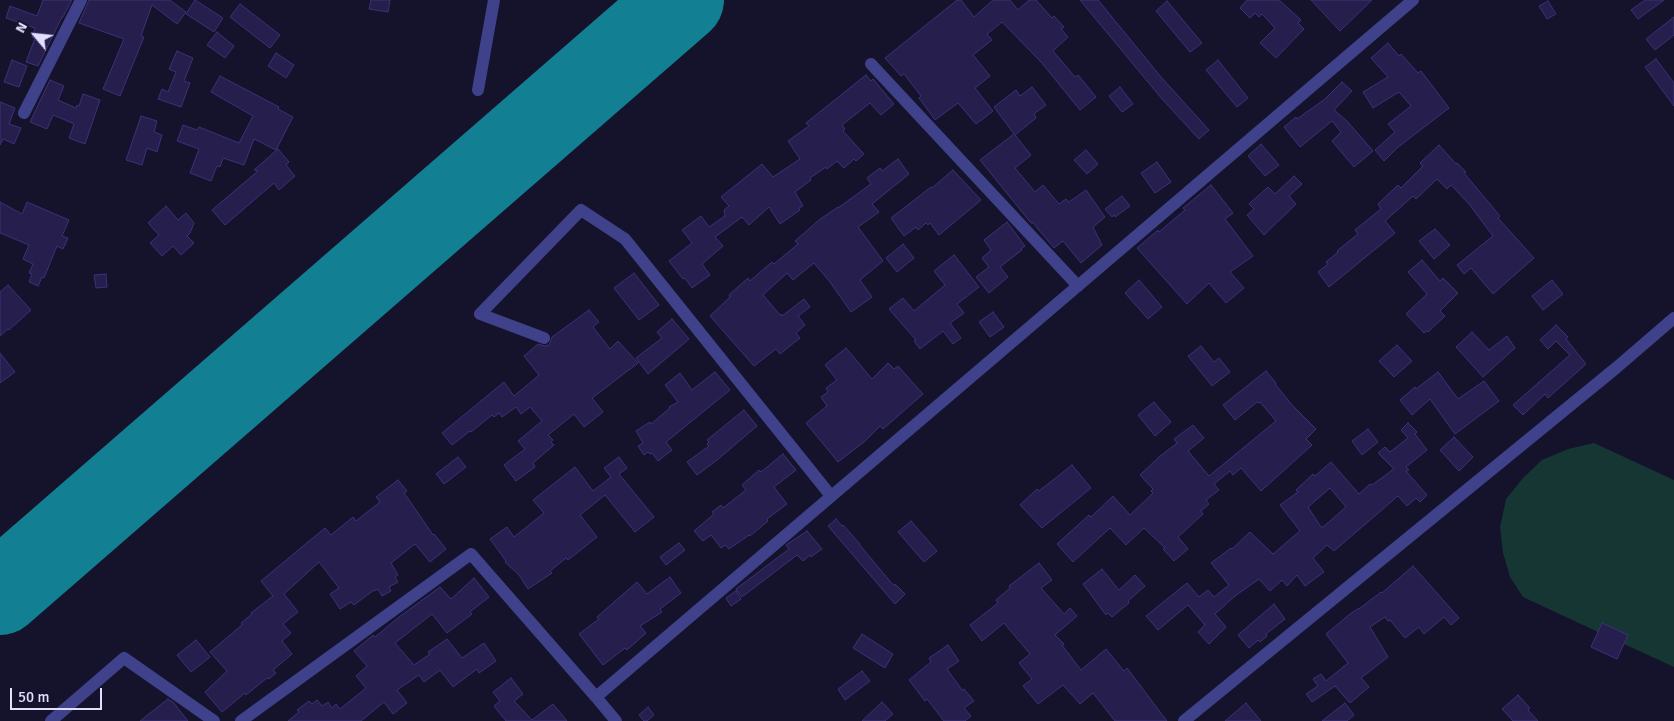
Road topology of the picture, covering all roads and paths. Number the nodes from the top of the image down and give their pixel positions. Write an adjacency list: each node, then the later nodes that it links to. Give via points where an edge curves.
1 (81, 0): 6 (street)
2 (494, 0): 5 (street)
3 (1413, 0): 7 (street)
4 (871, 64): 7 (street)
5 (478, 90)
6 (24, 113)
7 (1078, 286): 10 (street)
8 (1674, 318): 16 (street)
9 (544, 338): 10 (street, via 480,314 581,210 624,239)
10 (831, 496): 11 (street)
11 (596, 697): 14 (street, via 471,554); 15 (street)
12 (51, 721): 13 (street, via 124,658)
13 (214, 721)
14 (241, 721)
15 (616, 721)
16 (1184, 721)

